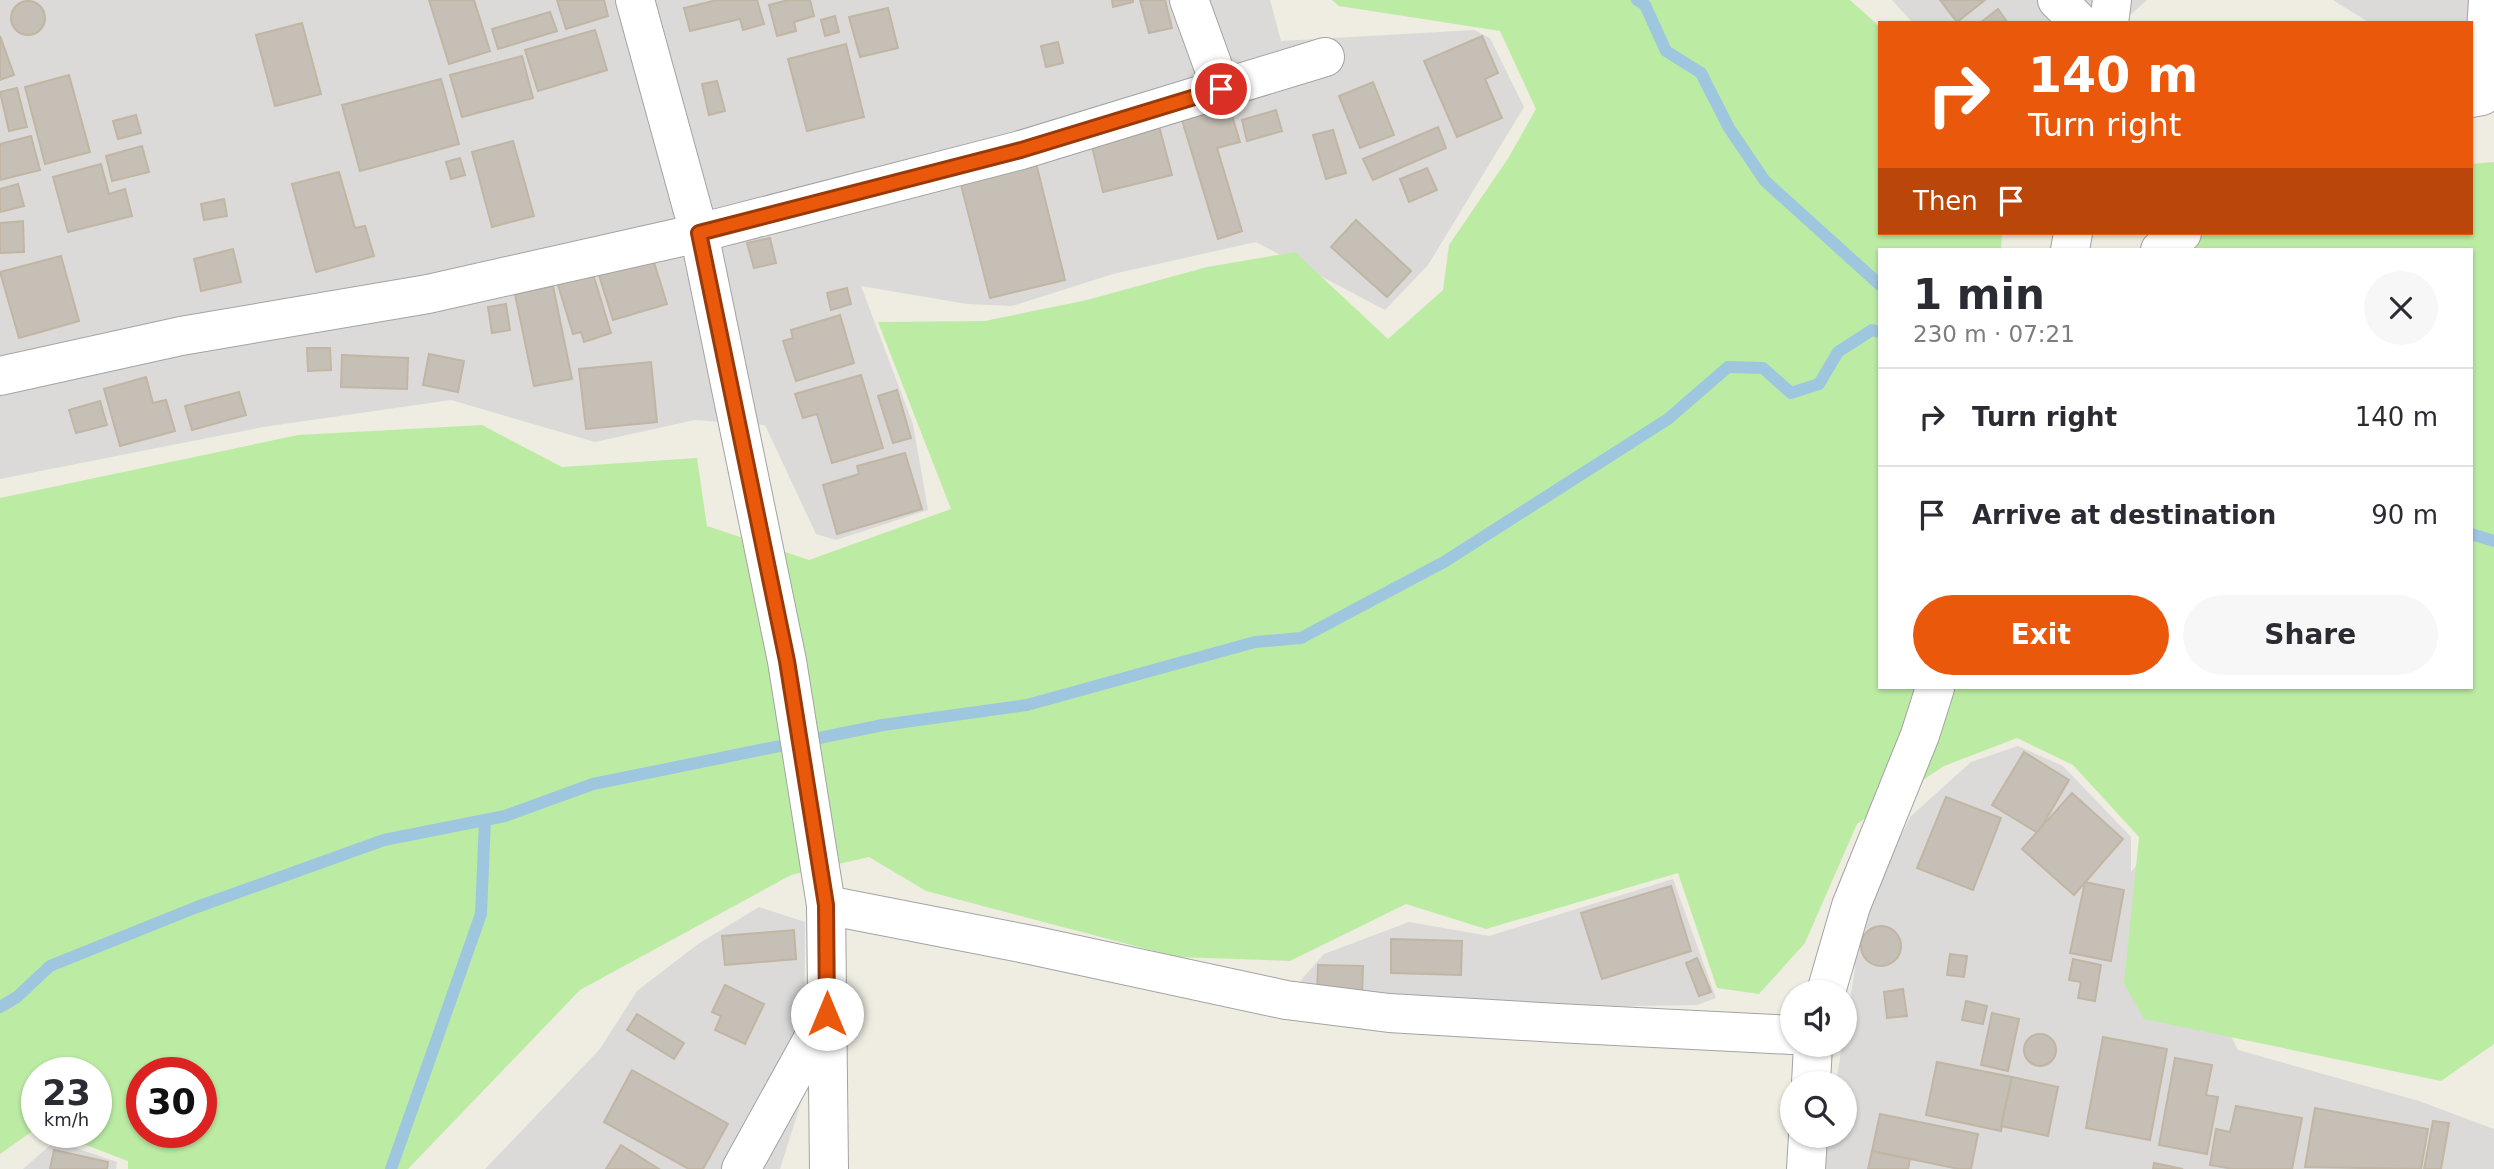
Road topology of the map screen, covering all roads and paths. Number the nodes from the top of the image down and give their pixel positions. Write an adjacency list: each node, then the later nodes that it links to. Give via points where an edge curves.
1 (635, 0): 11 (street)
2 (1189, 0): 9 (street)
3 (2057, 0): 6 (street)
4 (2112, 0): 7 (street)
5 (2488, 0): 10 (street, via 2482,96)
6 (2078, 21)
7 (2109, 21)
8 (1325, 57): 9 (street)
9 (1221, 89): 11 (street, via 1021,150)
10 (2473, 98)
11 (699, 233): 14 (street, via 428,294 181,336); 16 (street, via 787,661)
12 (2179, 235): 13 (street)
13 (2163, 248)
14 (0, 376)
15 (1936, 689): 17 (street, via 1851,906)
16 (826, 905): 18 (street); 19 (street, via 1286,1000 1389,1013)
17 (1829, 980)
18 (827, 1014): 21 (street); 22 (street)
19 (1780, 1033)
20 (1807, 1148): 23 (street)
21 (741, 1169)
22 (829, 1169)
23 (1806, 1169)

